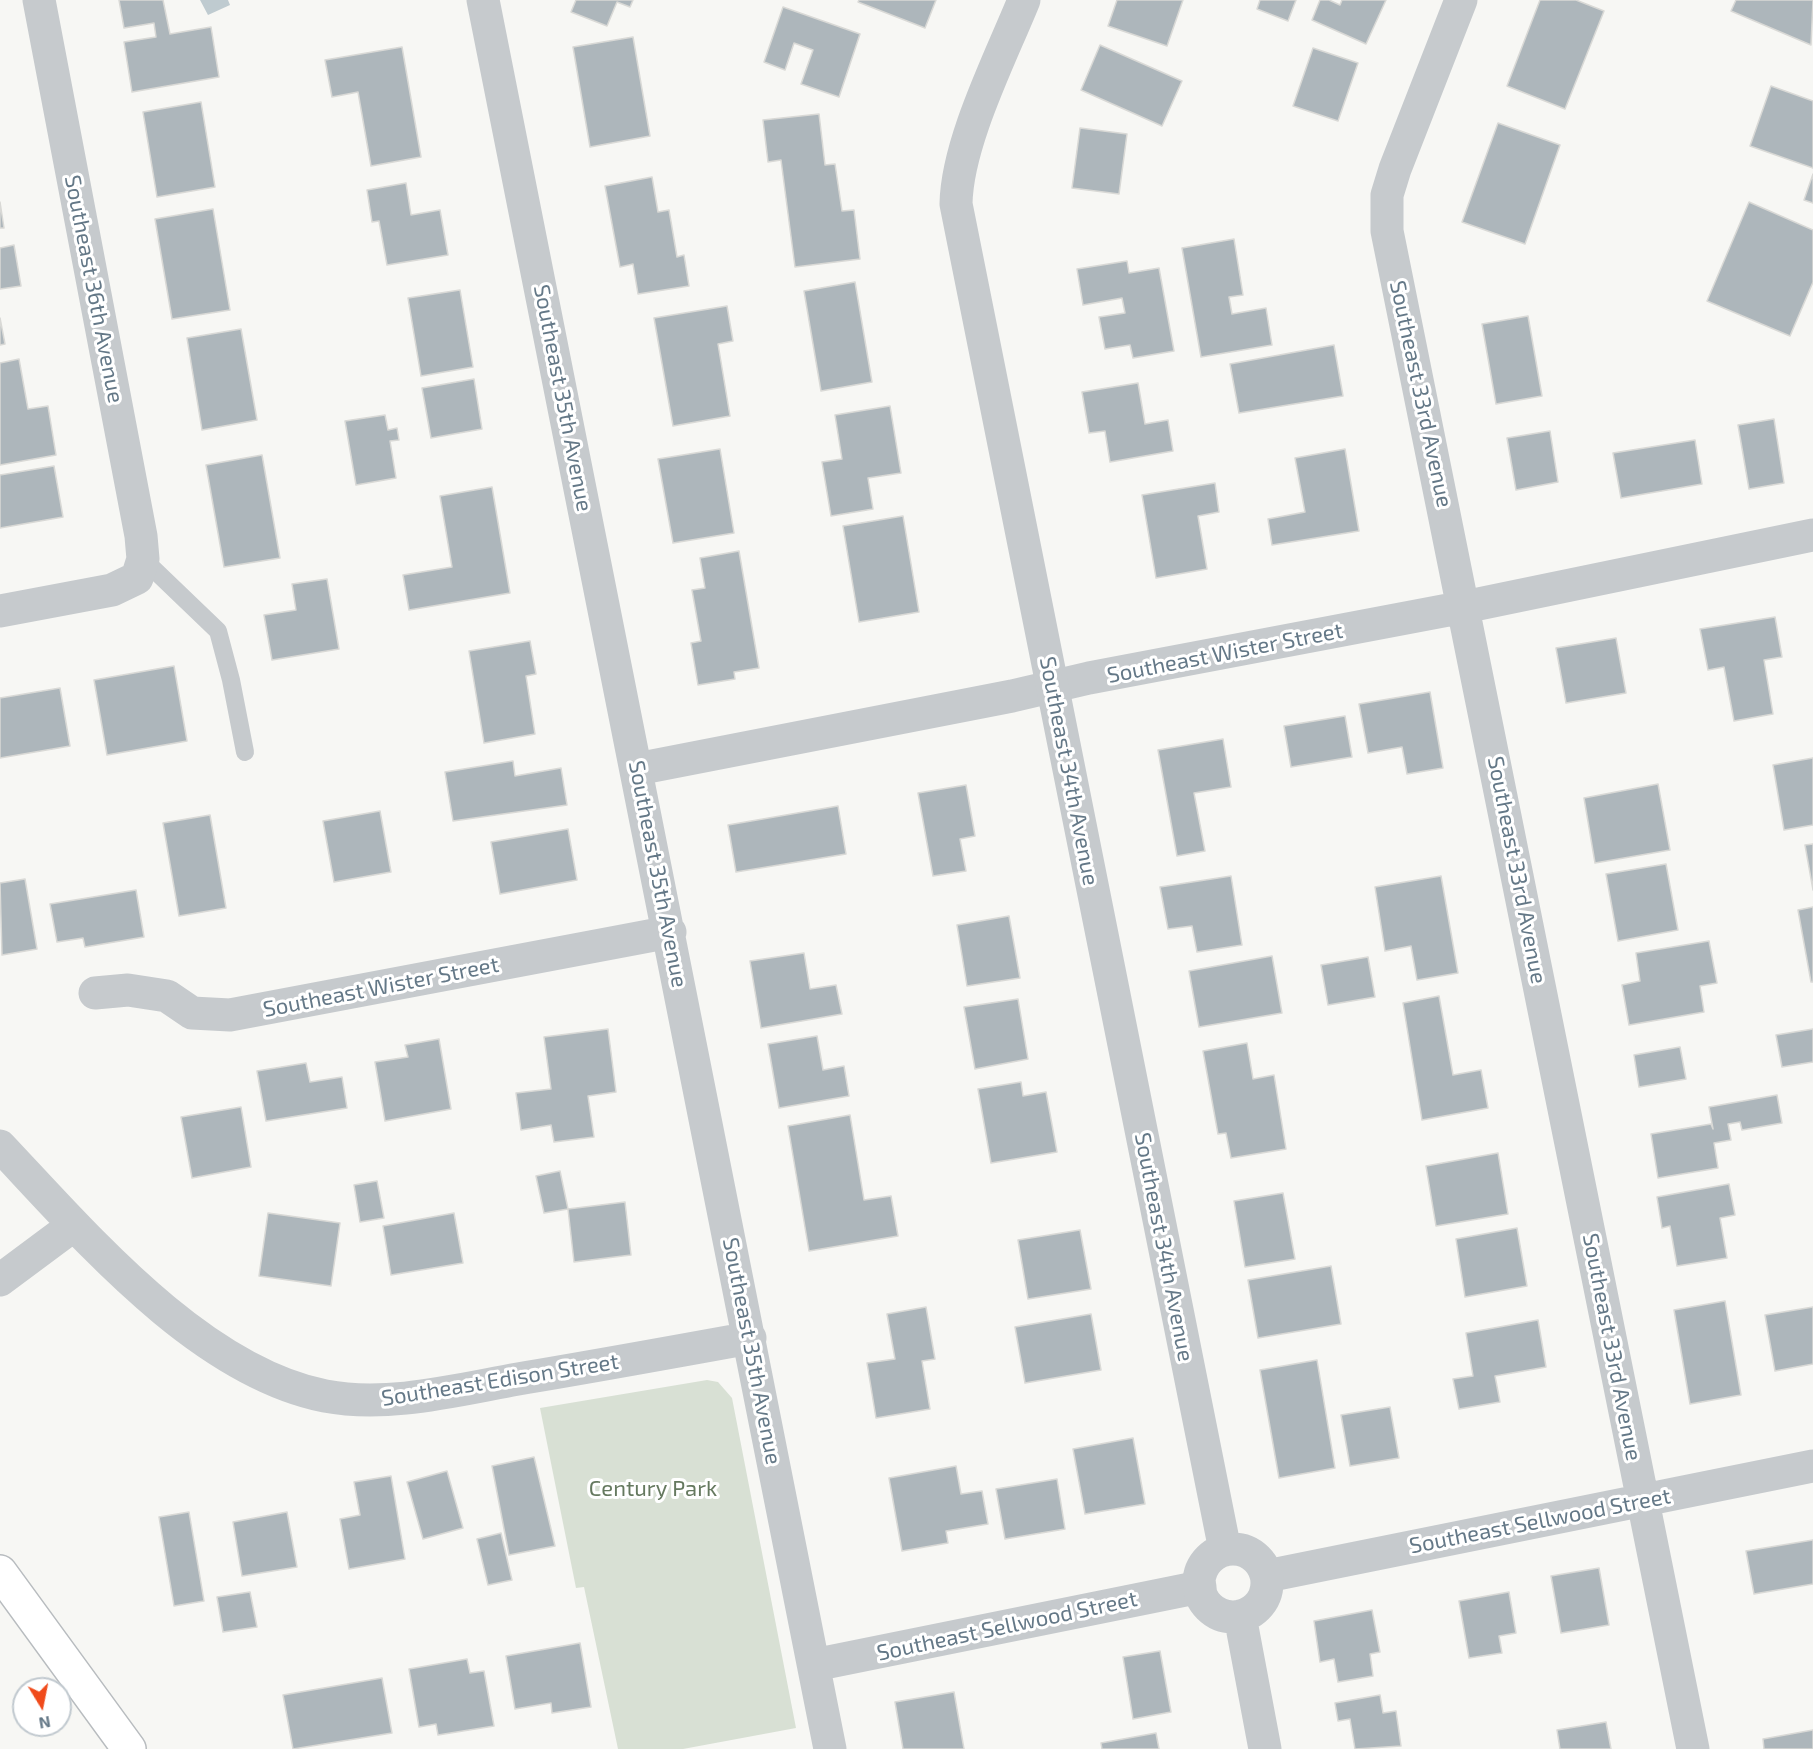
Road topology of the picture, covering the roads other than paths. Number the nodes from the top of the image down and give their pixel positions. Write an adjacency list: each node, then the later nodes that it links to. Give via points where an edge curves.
1 (39, 0): 6 (street, Southeast 36th Avenue, via 141,536)
2 (483, 0): 11 (street, Southeast 35th Avenue)
3 (1023, 0): 9 (street, Southeast 34th Avenue, via 966,145 957,177 956,204)
4 (1461, 0): 7 (street, Southeast 33rd Avenue, via 1395,169 1387,195 1387,231)
5 (1813, 535): 7 (street, Southeast Wister Street)
6 (140, 569): 8 (street, via 111,590); 10 (lane, via 218,631)
7 (1464, 607): 9 (street, Southeast Wister Street); 19 (street, Southeast 33rd Avenue)
8 (0, 611)
9 (1052, 687): 11 (street, Southeast Wister Street); 20 (street, Southeast 34th Avenue)
10 (245, 752)
11 (637, 769): 12 (street, Southeast 35th Avenue)
12 (670, 932): 13 (street, Southeast Wister Street, via 230,1015 192,1013 166,996 128,990); 17 (street, Southeast 35th Avenue)
13 (95, 993)
14 (0, 1146): 15 (street, Southeast Edison Street)
15 (74, 1225): 16 (street); 17 (street, Southeast Edison Street, via 110,1262 213,1346 274,1380 326,1396 363,1400 433,1394)
16 (0, 1280)
17 (750, 1338): 25 (street, Southeast 35th Avenue)
18 (1813, 1466): 19 (street, Southeast Sellwood Street)
19 (1643, 1501): 22 (street, Southeast Sellwood Street); 29 (street, Southeast 33rd Avenue)
20 (1225, 1550): 22 (street, via 1239,1549 1251,1554); 23 (street, via 1205,1563)
21 (0, 1572): 26 (highway)
22 (1267, 1576): 24 (street, via 1266,1591 1259,1604)
23 (1200, 1587): 24 (street, via 1204,1600 1214,1610); 25 (street, Southeast Sellwood Street)
24 (1240, 1616): 28 (street)
25 (814, 1665): 27 (street, Southeast 35th Avenue)
26 (129, 1749)
27 (830, 1749)
28 (1265, 1749)
29 (1693, 1749)

